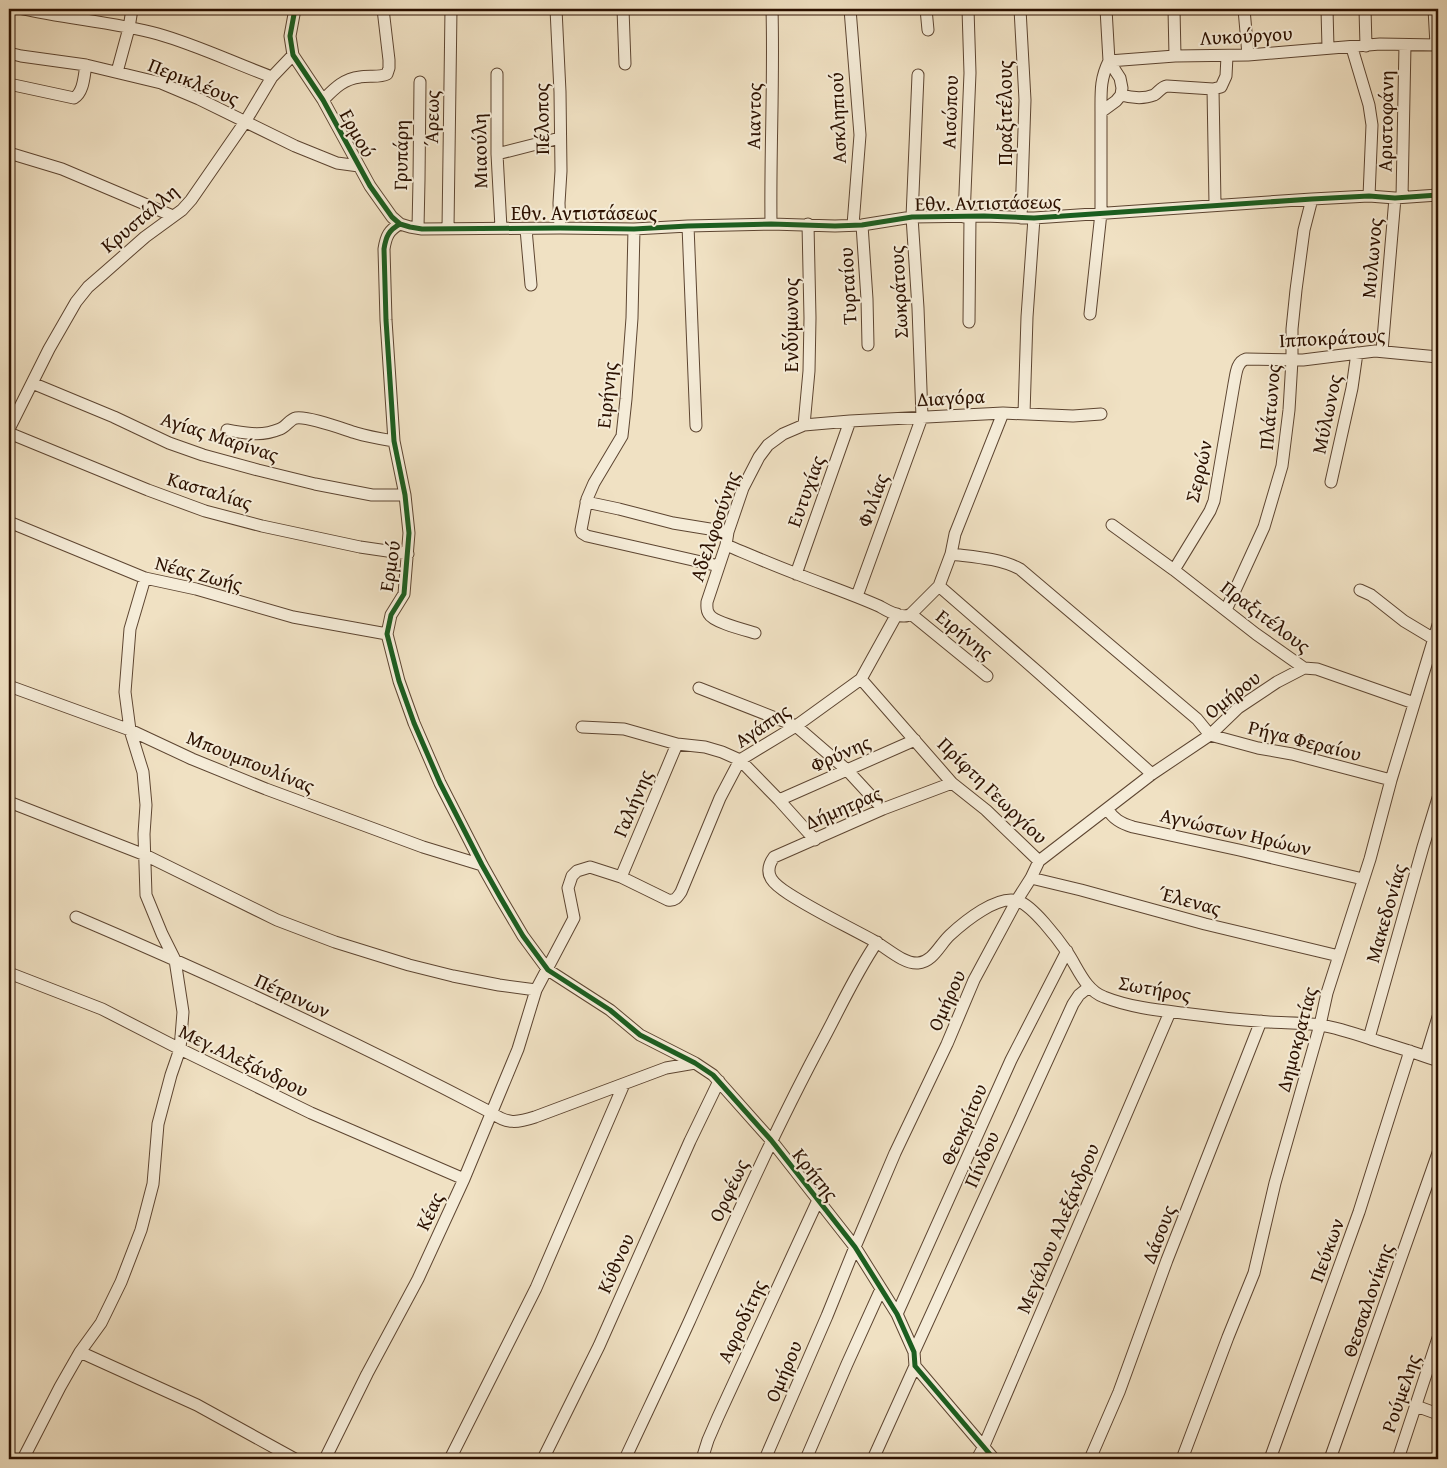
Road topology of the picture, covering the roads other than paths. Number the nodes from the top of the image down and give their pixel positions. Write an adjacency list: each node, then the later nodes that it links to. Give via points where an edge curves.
1 (23, 9): 19 (street)
2 (132, 9): 19 (street)
3 (295, 9): 27 (street, via 290,36)
4 (383, 9): 42 (street, via 388,74 349,79)
5 (452, 9): 66 (street, Άρεως)
6 (556, 9): 45 (street, Πέλοπος)
7 (623, 9): 32 (street)
8 (772, 9): 61 (street, Αιαντος)
9 (850, 9): 63 (street, Ασκληπιού, via 860,135)
10 (926, 9): 20 (street)
11 (968, 9): 57 (street, Αισώπου)
12 (1020, 9): 58 (street, Πραξιτέλους, via 1025,100)
13 (1106, 9): 31 (street)
14 (1174, 9): 29 (street)
15 (1244, 9): 28 (street)
16 (1327, 9): 24 (street)
17 (1365, 9): 23 (street)
18 (1434, 9): 22 (street)
19 (129, 28): 34 (street); 37 (street, via 194,45)
20 (928, 30)
21 (1405, 45): 22 (street, Λυκούργου); 23 (street, Λυκούργου); 51 (street, Αριστοφάνη)
22 (1437, 45)
23 (1366, 46): 25 (street, Λυκούργου)
24 (1328, 48): 25 (street, Λυκούργου); 28 (street, Λυκούργου)
25 (1352, 48): 50 (street, via 1372,125)
26 (9, 53): 33 (street, Περικλέους)
27 (293, 55): 37 (street, Κρυστάλλη); 42 (street, Ερμού)
28 (1248, 55): 30 (street, Λυκούργου)
29 (1175, 56): 30 (street, Λυκούργου); 31 (street, Λυκούργου)
30 (1227, 56): 40 (street, via 1224,83)
31 (1109, 61): 41 (street, via 1120,78); 43 (street, via 1101,86)
32 (625, 64)
33 (86, 65): 34 (street, Περικλέους); 39 (street, via 79,95 74,98)
34 (117, 72): 44 (street, Περικλέους, via 161,84)
35 (497, 74): 47 (street, Μιαούλη)
36 (918, 75): 56 (street, Σωκράτους)
37 (272, 77): 44 (street, Κρυστάλλη)
38 (420, 82): 65 (street, Γρυπάρη)
39 (9, 84)
40 (1213, 89): 41 (street, via 1168,86 1149,96); 53 (street)
41 (1121, 95): 43 (street)
42 (323, 100): 48 (street, Ερμού)
43 (1102, 112): 54 (street)
44 (245, 122): 48 (street, Περικλέους, via 337,163); 55 (street, Κρυστάλλη, via 191,200)
45 (560, 138): 47 (street); 69 (street, Πέλοπος)
46 (9, 153): 55 (street, via 62,169)
47 (498, 154): 67 (street, Μιαούλη)
48 (359, 166): 60 (street, Ερμού)
49 (1438, 195): 51 (street, Εθν. Αντιστάσεως)
50 (1369, 196): 51 (street, Εθν. Αντιστάσεως); 52 (street, Εθν. Αντιστάσεως)
51 (1399, 198): 75 (street, Μυλωνος)
52 (1312, 199): 53 (street, Εθν. Αντιστάσεως); 78 (street, Πλάτωνος, via 1304,230 1296,290)
53 (1215, 204): 54 (street, Εθν. Αντιστάσεως)
54 (1101, 213): 59 (street, Εθν. Αντιστάσεως); 72 (street)
55 (173, 216): 80 (street, Κρυστάλλη, via 144,237 76,302)
56 (912, 217): 57 (street, Εθν. Αντιστάσεως); 63 (street, Εθν. Αντιστάσεως); 84 (street, Σωκράτους)
57 (967, 217): 58 (street, Εθν. Αντιστάσεως); 73 (street, Αισώπου)
58 (1021, 218): 59 (street, Εθν. Αντιστάσεως)
59 (1034, 218): 82 (street)
60 (400, 224): 65 (street); 91 (street, Ερμού, via 391,229 384,248)
61 (771, 224): 62 (street, Εθν. Αντιστάσεως); 64 (street, Εθν. Αντιστάσεως)
62 (808, 224): 63 (street, Εθν. Αντιστάσεως); 86 (street, Ενδύμωνος, via 809,371)
63 (858, 225): 74 (street, Τυρταίου, via 867,299)
64 (688, 226): 70 (street, Εθν. Αντιστάσεως); 87 (street)
65 (418, 228): 66 (street, Εθν. Αντιστάσεως)
66 (448, 228): 67 (street, Εθν. Αντιστάσεως)
67 (501, 228): 68 (street, Εθν. Αντιστάσεως)
68 (526, 228): 69 (street, Εθν. Αντιστάσεως); 71 (street)
69 (560, 228): 70 (street, Εθν. Αντιστάσεως)
70 (634, 229): 94 (street, Ειρήνης, via 632,318 622,436)
71 (531, 285)
72 (1090, 314)
73 (969, 322)
74 (868, 345)
75 (1382, 351): 76 (street, Ιπποκράτους); 77 (street, Ιπποκράτους)
76 (1357, 353): 78 (street, Ιπποκράτους); 92 (street, Μύλωνος)
77 (1438, 357)
78 (1292, 360): 79 (street, Ιπποκράτους, via 1243,360); 108 (street, Πλάτωνος, via 1282,466 1264,526)
79 (1237, 373): 102 (street, Σερρών, via 1214,501)
80 (32, 382): 88 (street, Κρυστάλλη); 93 (street, Αγίας Μαρίνας, via 203,455 315,484 372,495)
81 (1003, 413): 82 (street, Διαγόρα); 84 (street, Διαγόρα); 100 (street, via 955,534)
82 (1024, 414): 83 (street, Διαγόρα)
83 (1101, 414)
84 (922, 417): 85 (street, Διαγόρα); 107 (street, Φιλίας)
85 (850, 421): 86 (street, Διαγόρα); 103 (street, Ευτυχίας)
86 (804, 425): 97 (street, Αδελφοσύνης, via 783,434 759,457 743,488)
87 (696, 426)
88 (9, 429)
89 (226, 430): 91 (street, via 268,434 298,418)
90 (9, 433): 99 (street, Κασταλίας, via 205,511 351,545)
91 (394, 441): 93 (street, Ερμού)
92 (1331, 482)
93 (405, 495): 99 (street, Ερμού)
94 (586, 502): 97 (street, via 673,523); 101 (street, Ειρήνης, via 581,530 584,535)
95 (9, 522): 104 (street, Νέας Ζωής)
96 (1112, 525): 102 (street, Πραξιτέλους)
97 (728, 532): 98 (street, Αδελφοσύνης)
98 (726, 545): 101 (street, Αδελφοσύνης); 103 (street, Ειρήνης)
99 (408, 554): 113 (street, Ερμού, via 404,594 391,615)
100 (951, 554): 105 (street); 124 (street, via 992,560 1020,569 1197,719)
101 (719, 566): 112 (street, Αδελφοσύνης, via 708,602 709,615)
102 (1174, 570): 108 (street, Πραξιτέλους)
103 (796, 574): 107 (street, Ειρήνης)
104 (145, 578): 113 (street, Νέας Ζωής, via 293,617); 123 (street, via 130,629 126,659 125,692)
105 (939, 586): 110 (street); 129 (street)
106 (1360, 590): 114 (street)
107 (857, 596): 109 (street, Ειρήνης)
108 (1226, 610): 115 (street, Πραξιτέλους)
109 (897, 614): 110 (street, Ειρήνης); 117 (street, Αγάπης)
110 (911, 614): 116 (street, Ειρήνης)
111 (1438, 625): 114 (street, Δημοκρατίας)
112 (755, 633)
113 (387, 634): 140 (street, via 414,723)
114 (1434, 639): 120 (street, Δημοκρατίας)
115 (1304, 668): 120 (street, Πραξιτέλους, via 1326,672); 124 (street, Ομήρου, via 1238,708)
116 (987, 676)
117 (860, 679): 121 (street, Αγάπης); 125 (street, Πρίφτη Γεωργίου)
118 (9, 686): 123 (street, Μπουμπουλίνας)
119 (699, 688): 121 (street)
120 (1414, 703): 130 (street, Δημοκρατίας)
121 (796, 726): 127 (street, Αγάπης); 128 (street)
122 (582, 727): 126 (street, via 624,728)
123 (130, 730): 138 (street, via 143,772); 140 (street, Μπουμπουλίνας, via 266,789 423,847)
124 (1210, 735): 129 (street, Ομήρου); 130 (street, Ρήγα Φεραίου)
125 (915, 740): 128 (street, Φρύνης); 131 (street, Πρίφτη Γεωργίου)
126 (677, 744): 127 (street, via 705,747); 141 (street, Γαλήνης)
127 (740, 760): 133 (street); 144 (street, Αγάπης)
128 (847, 770): 133 (street, Φρύνης); 135 (street)
129 (1152, 774): 136 (street, Ομήρου)
130 (1391, 780): 143 (street, Δημοκρατίας)
131 (952, 783): 135 (street, Δήμητρας); 139 (street, Πρίφτη Γεωργίου, via 986,810)
132 (1438, 798): 159 (street, Μακεδονίας)
133 (779, 800): 137 (street)
134 (9, 802): 138 (street)
135 (883, 809): 137 (street, Δήμητρας)
136 (1106, 809): 139 (street, Ομήρου); 143 (street, Αγνώστων Ηρώων, via 1122,824 1133,827)
137 (815, 840): 147 (street, Δήμητρας, via 774,857 768,869 772,880 805,904)
138 (145, 855): 150 (street, via 146,895); 154 (street, via 277,920 335,942 453,976)
139 (1039, 861): 142 (street, Ομήρου)
140 (482, 865): 151 (street, via 523,936)
141 (621, 877): 144 (street, Κέας, via 671,900 676,899); 151 (street, Κέας, via 590,866 572,876 568,888 574,918)
142 (1031, 878): 145 (street, Ομήρου); 149 (street, Έλενας)
143 (1363, 879): 149 (street, Δημοκρατίας)
144 (680, 892)
145 (1017, 900): 147 (street, via 990,904 949,935 928,960 920,963 913,963); 148 (street, Σωτήρος, via 1037,915); 172 (street, Ομήρου, via 974,980)
146 (76, 917): 150 (street, Πέτρινων)
147 (877, 942): 168 (street, Ορφέως)
148 (1067, 951): 153 (street, Σωτήρος); 174 (street, Θεοκρίτου, via 1011,1060)
149 (1339, 956): 158 (street, Δημοκρατίας)
150 (175, 960): 160 (street, via 183,1012); 167 (street, Πέτρινων, via 415,1072)
151 (548, 970): 154 (street, Κέας); 164 (street, Κρήτης, via 610,1010 640,1035)
152 (9, 973): 160 (street, Μεγ.Αλεξάνδρου, via 102,1009)
153 (1089, 987): 155 (street, Σωτήρος, via 1113,1001); 177 (street, Πίνδου, via 1073,1004)
154 (536, 990): 167 (street, Κέας, via 518,1049)
155 (1170, 1012): 157 (street, Σωτήρος); 181 (street, Μεγάλου Αλεξάνδρου)
156 (1438, 1017): 162 (street)
157 (1262, 1021): 158 (street, Σωτήρος); 194 (street, Δάσους, via 1120,1392)
158 (1320, 1025): 159 (street, Σωτήρος); 195 (street, Δημοκρατίας, via 1275,1183 1254,1273)
159 (1368, 1038): 161 (street, Σωτήρος)
160 (180, 1049): 170 (street, Μεγ.Αλεξάνδρου, via 311,1113); 176 (street, via 158,1124 153,1184 141,1230 102,1323)
161 (1410, 1051): 162 (street, Σωτήρος); 196 (street, Πεύκων, via 1359,1212)
162 (1426, 1056): 163 (street, Σωτήρος)
163 (1438, 1061)
164 (694, 1063): 165 (street, Κρήτης); 166 (street, Πέτρινων, via 666,1068)
165 (719, 1081): 168 (street, Κρήτης); 186 (street, Κύθνου, via 599,1346)
166 (624, 1084): 167 (street, Πέτρινων, via 521,1121 501,1119); 185 (street, via 536,1288)
167 (492, 1113): 170 (street, Κέας)
168 (771, 1140): 171 (street, Κρήτης); 187 (street, Ορφέως)
169 (1438, 1153): 197 (street, Θεσσαλονίκης)
170 (464, 1179): 184 (street, Κέας, via 418,1279)
171 (818, 1200): 172 (street, Κρήτης); 188 (street, Αφροδίτης, via 718,1417)
172 (854, 1247): 173 (street, Κρήτης); 189 (street, Ομήρου)
173 (881, 1289): 174 (street, Κρήτης); 190 (street)
174 (897, 1314): 177 (street, Κρήτης)
175 (1438, 1338): 179 (street, Ρούμελης)
176 (80, 1352): 182 (street); 183 (street, via 197,1405)
177 (914, 1352): 178 (street, Κρήτης)
178 (916, 1366): 181 (street); 191 (street)
179 (1416, 1406): 180 (street); 198 (street, Ρούμελης)
180 (1438, 1414)
181 (983, 1448): 192 (street, Μεγάλου Αλεξάνδρου); 193 (street)
182 (24, 1459)
183 (295, 1459)
184 (324, 1459)
185 (450, 1459)
186 (543, 1459)
187 (625, 1459)
188 (702, 1459)
189 (765, 1459)
190 (806, 1459)
191 (873, 1459)
192 (977, 1459)
193 (994, 1459)
194 (1090, 1459)
195 (1182, 1459)
196 (1270, 1459)
197 (1330, 1459)
198 (1398, 1459)

